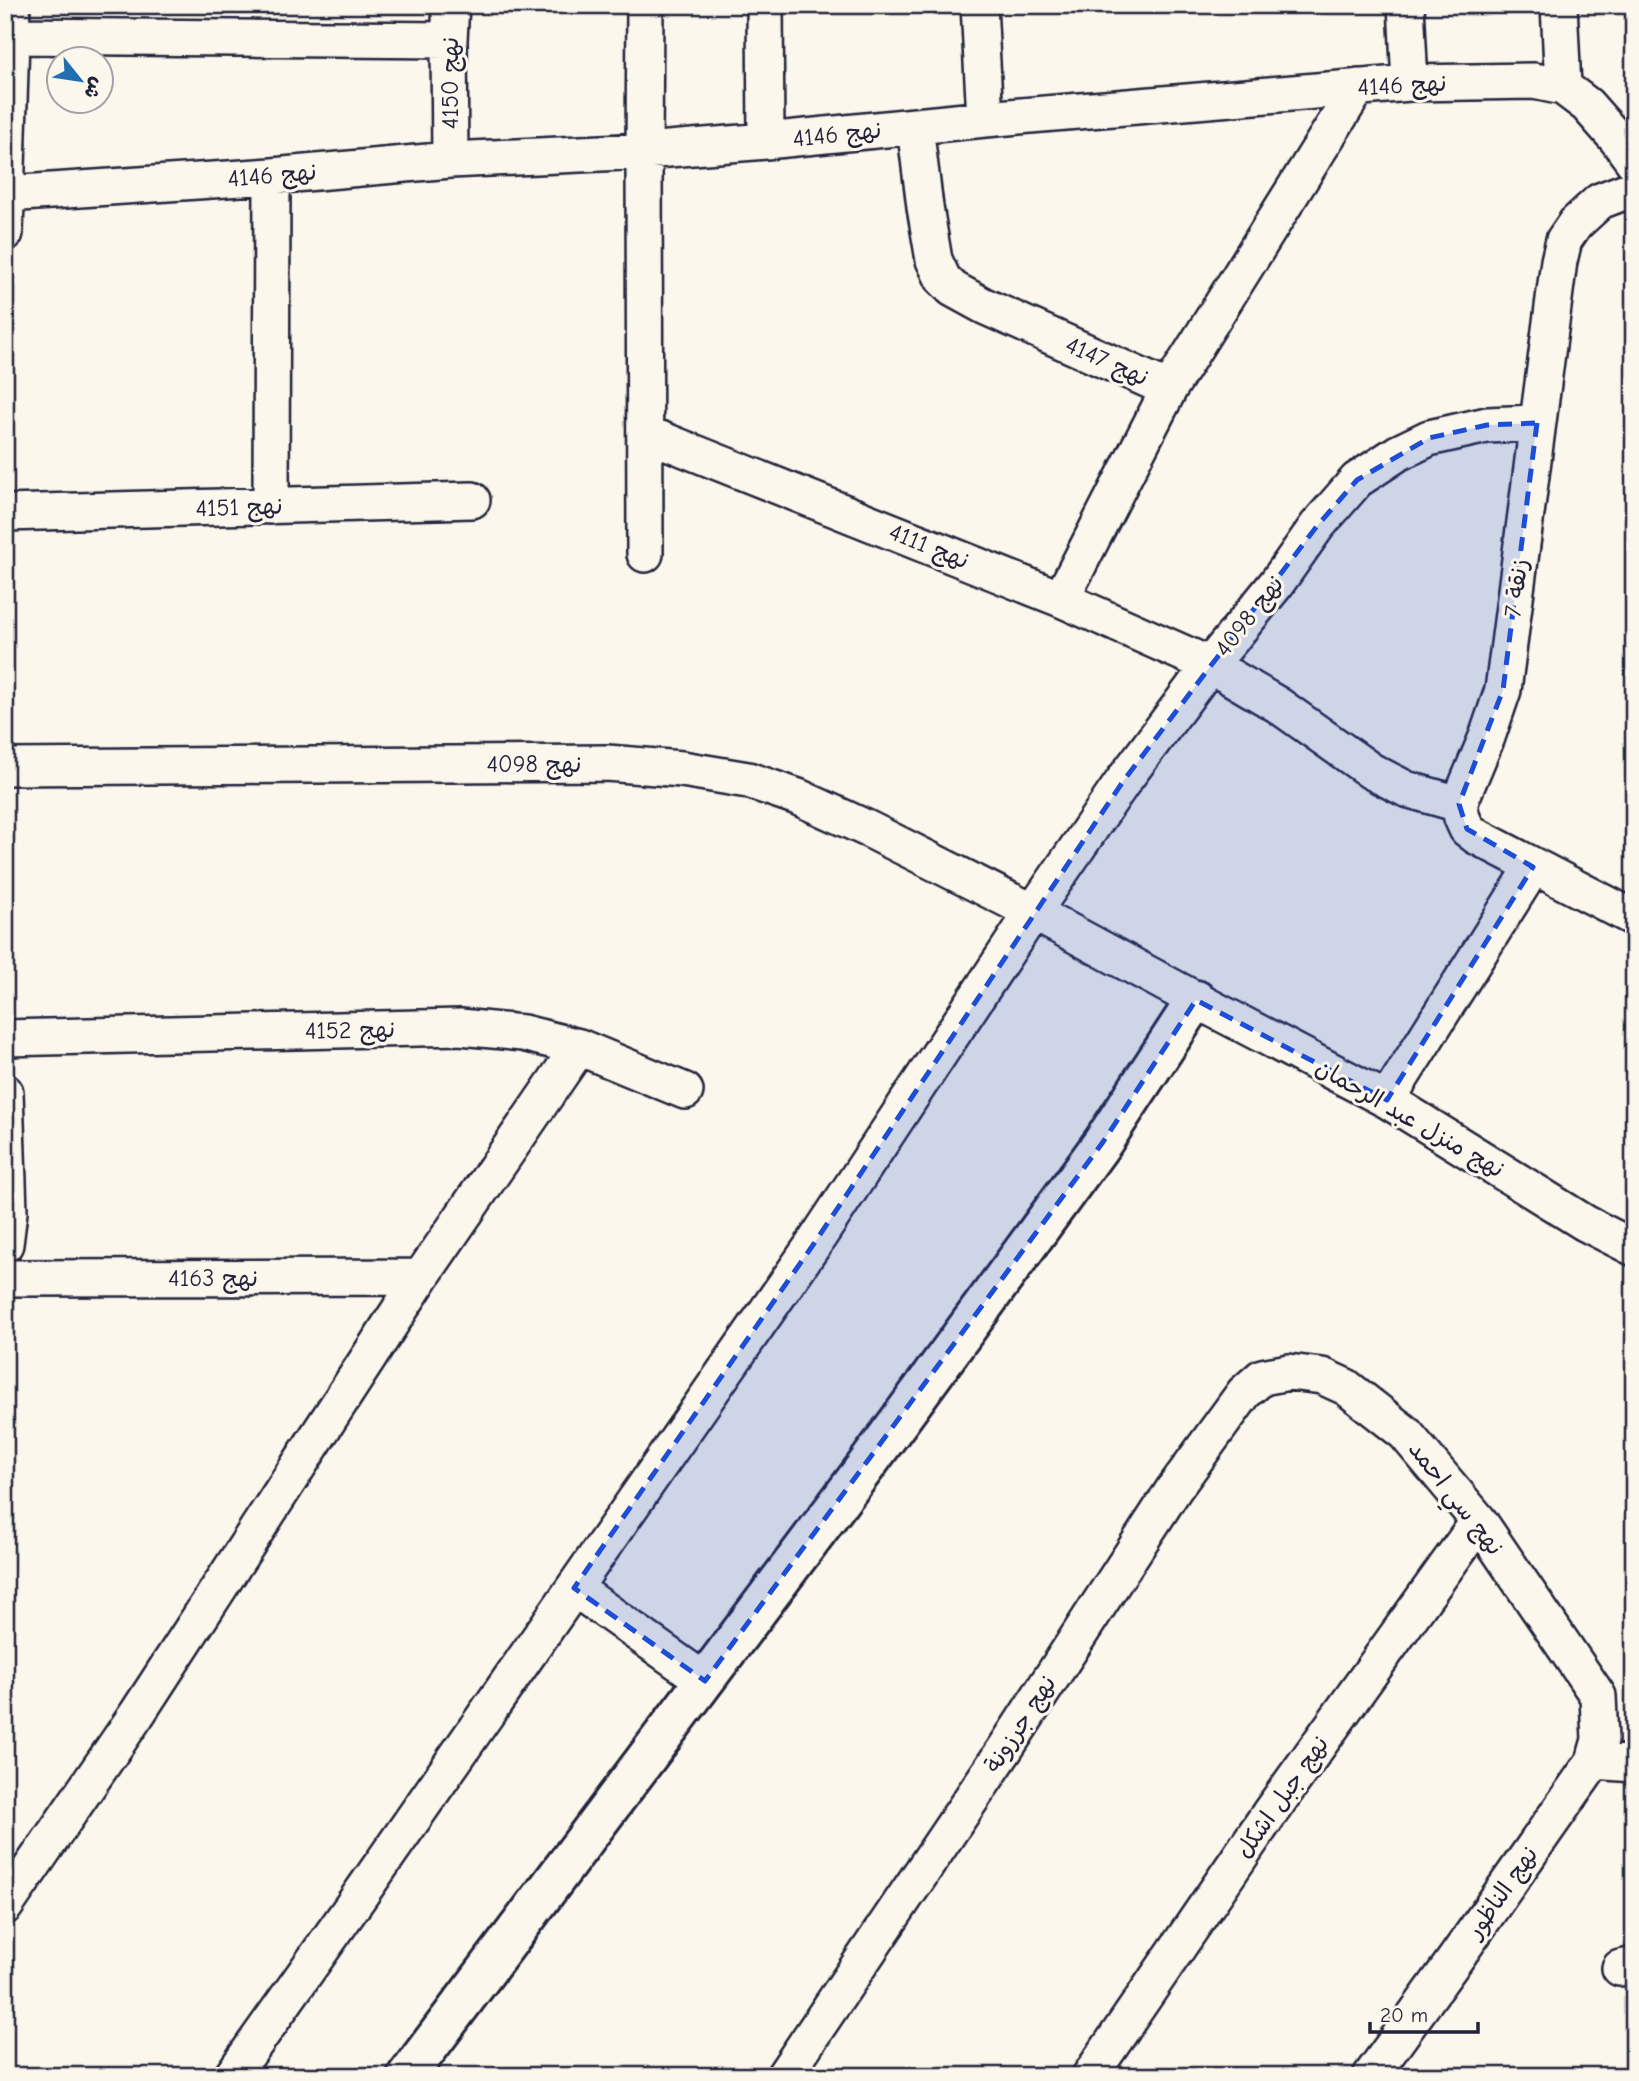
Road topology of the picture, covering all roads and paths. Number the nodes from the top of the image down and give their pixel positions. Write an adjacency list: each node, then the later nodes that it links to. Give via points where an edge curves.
1 (451, 5): 8 (street, نهج 4150)
2 (645, 5): 15 (street)
3 (765, 5): 14 (street)
4 (979, 5): 12 (street)
5 (1406, 5): 9 (street)
6 (1559, 5): 10 (street)
7 (11, 20): 8 (street); 20 (street)
8 (449, 40): 16 (street, نهج 4150)
9 (1409, 83): 10 (street, نهج 4146, via 1534,81); 11 (street, نهج 4146)
10 (1563, 86): 17 (street, via 1587,105)
11 (1358, 87): 12 (street, نهج 4146); 22 (street, نهج 4147)
12 (985, 118): 13 (street, نهج 4146)
13 (915, 126): 14 (street, نهج 4146); 22 (street, نهج 4147, via 934,260 943,279 984,306)
14 (766, 141): 15 (street, نهج 4146)
15 (644, 151): 16 (street, نهج 4146); 24 (street)
16 (450, 160): 18 (street, نهج 4146)
17 (1634, 162)
18 (272, 176): 20 (street, نهج 4146); 26 (street)
19 (1634, 188): 23 (street, زنقة 7, via 1600,201 1563,240)
20 (7, 194): 21 (street)
21 (5, 233)
22 (1169, 389): 29 (street)
23 (1537, 423): 30 (street, نهج 4098, via 1488,425 1429,438 1357,480); 32 (street, زنقة 7, via 1503,690)
24 (645, 433): 28 (street); 29 (street, نهج 4111)
25 (472, 500): 26 (street, نهج 4151)
26 (271, 506): 27 (street, نهج 4151)
27 (5, 513)
28 (646, 554)
29 (1061, 599): 30 (street, نهج 4111)
30 (1210, 665): 32 (street, نهج 4111, via 1278,705 1371,771 1406,789); 34 (street, نهج 4098)
31 (5, 767): 34 (street, نهج 4098, via 607,763 682,769 748,780 798,797)
32 (1459, 804): 33 (street, via 1467,829)
33 (1533, 867): 35 (street); 41 (street)
34 (1033, 912): 36 (street, نهج 4098); 48 (street, via 813,1245)
35 (1634, 918)
36 (1189, 996): 41 (street, نهج منزل عبد الرحمان); 49 (street, via 1103,1142)
37 (5, 1038): 38 (street, نهج 4152, via 460,1027 523,1033)
38 (579, 1047): 39 (street, نهج 4152); 44 (street)
39 (685, 1091)
40 (5, 1092): 42 (street, via 9,1212)
41 (1387, 1100): 43 (street, نهج منزل عبد الرحمان)
42 (5, 1244)
43 (1634, 1248)
44 (421, 1277): 45 (street, نهج 4163); 53 (street, via 138,1714)
45 (5, 1278)
46 (1262, 1377): 47 (street, نهج سي احمد, via 1289,1372 1322,1376 1346,1387 1405,1433); 56 (street, نهج جرزونة, via 1244,1393 1174,1489)
47 (1479, 1521): 50 (street, نهج سي احمد); 57 (street, نهج جبل اشكل, via 1269,1814)
48 (574, 1588): 49 (street); 54 (street)
49 (705, 1681): 55 (street)
50 (1598, 1696): 51 (street, نهج الناظور, via 1600,1740)
51 (1594, 1761): 52 (street); 58 (street, نهج الناظور)
52 (1634, 1764)
53 (5, 1906)
54 (232, 2076)
55 (407, 2076)
56 (784, 2076)
57 (1090, 2076)
58 (1371, 2076)

